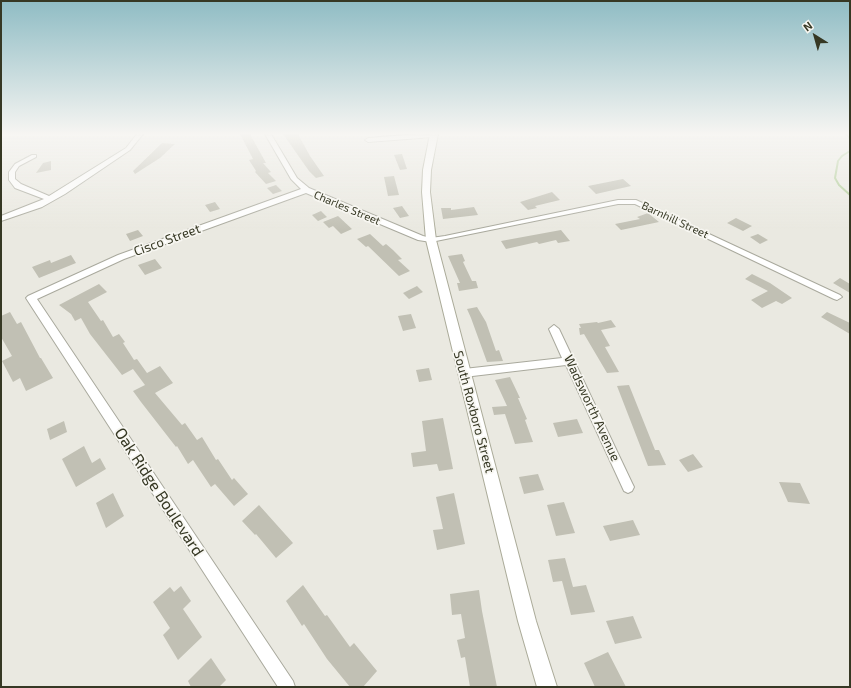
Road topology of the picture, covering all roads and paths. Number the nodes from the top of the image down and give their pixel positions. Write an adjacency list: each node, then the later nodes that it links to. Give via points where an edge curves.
1 (16, 166): 6 (street, via 11,179 18,186)
2 (101, 166): 6 (street)
3 (287, 166): 5 (street, Charles Street)
4 (428, 166): 8 (street, South Roxboro Street, via 426,192)
5 (306, 190): 8 (street, Charles Street, via 383,223); 10 (street, Cisco Street, via 121,257)
6 (49, 199): 7 (street)
7 (1, 219)
8 (431, 240): 9 (street, Barnhill Street, via 618,202 636,202); 13 (street, South Roxboro Street)
9 (837, 297)
10 (31, 298): 15 (street, Oak Ridge Boulevard)
11 (554, 328): 12 (street, Wadsworth Avenue)
12 (569, 361): 13 (street); 14 (street, Wadsworth Avenue)
13 (464, 373): 16 (street, South Roxboro Street, via 527,621)
14 (628, 487)
15 (288, 687)
16 (547, 687)

